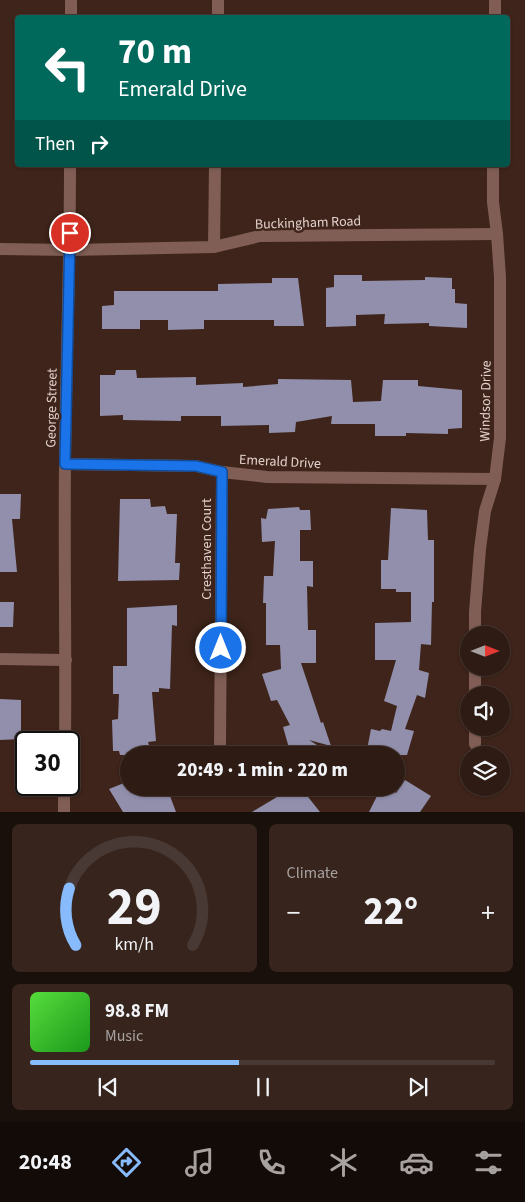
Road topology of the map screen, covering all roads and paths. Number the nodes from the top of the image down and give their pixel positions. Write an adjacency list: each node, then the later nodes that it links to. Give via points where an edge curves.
1 (70, 0): 4 (street)
2 (218, 0): 5 (street)
3 (496, 0): 6 (street)
4 (70, 15)
5 (218, 15)
6 (495, 15)
7 (70, 167): 13 (street, George Street)
8 (215, 167): 11 (street)
9 (493, 167): 10 (street, Windsor Drive)
10 (497, 234): 11 (street, Buckingham Road, via 260,236); 16 (street, Windsor Drive, via 500,438)
11 (214, 247): 13 (street, Buckingham Road)
12 (0, 249): 13 (street, Buckingham Road)
13 (70, 250): 14 (street, George Street)
14 (65, 464): 15 (street, Emerald Drive, via 196,466); 19 (street, George Street)
15 (222, 472): 16 (street, Emerald Drive, via 267,477); 23 (street, Cresthaven Court)
16 (495, 479): 17 (street, Windsor Drive, via 480,549)
17 (475, 626)
18 (0, 660): 19 (street)
19 (66, 660): 20 (street, George Street)
20 (65, 731)
21 (475, 736): 22 (street)
22 (475, 744)
23 (220, 745)
24 (64, 796): 25 (street)
25 (64, 812)

